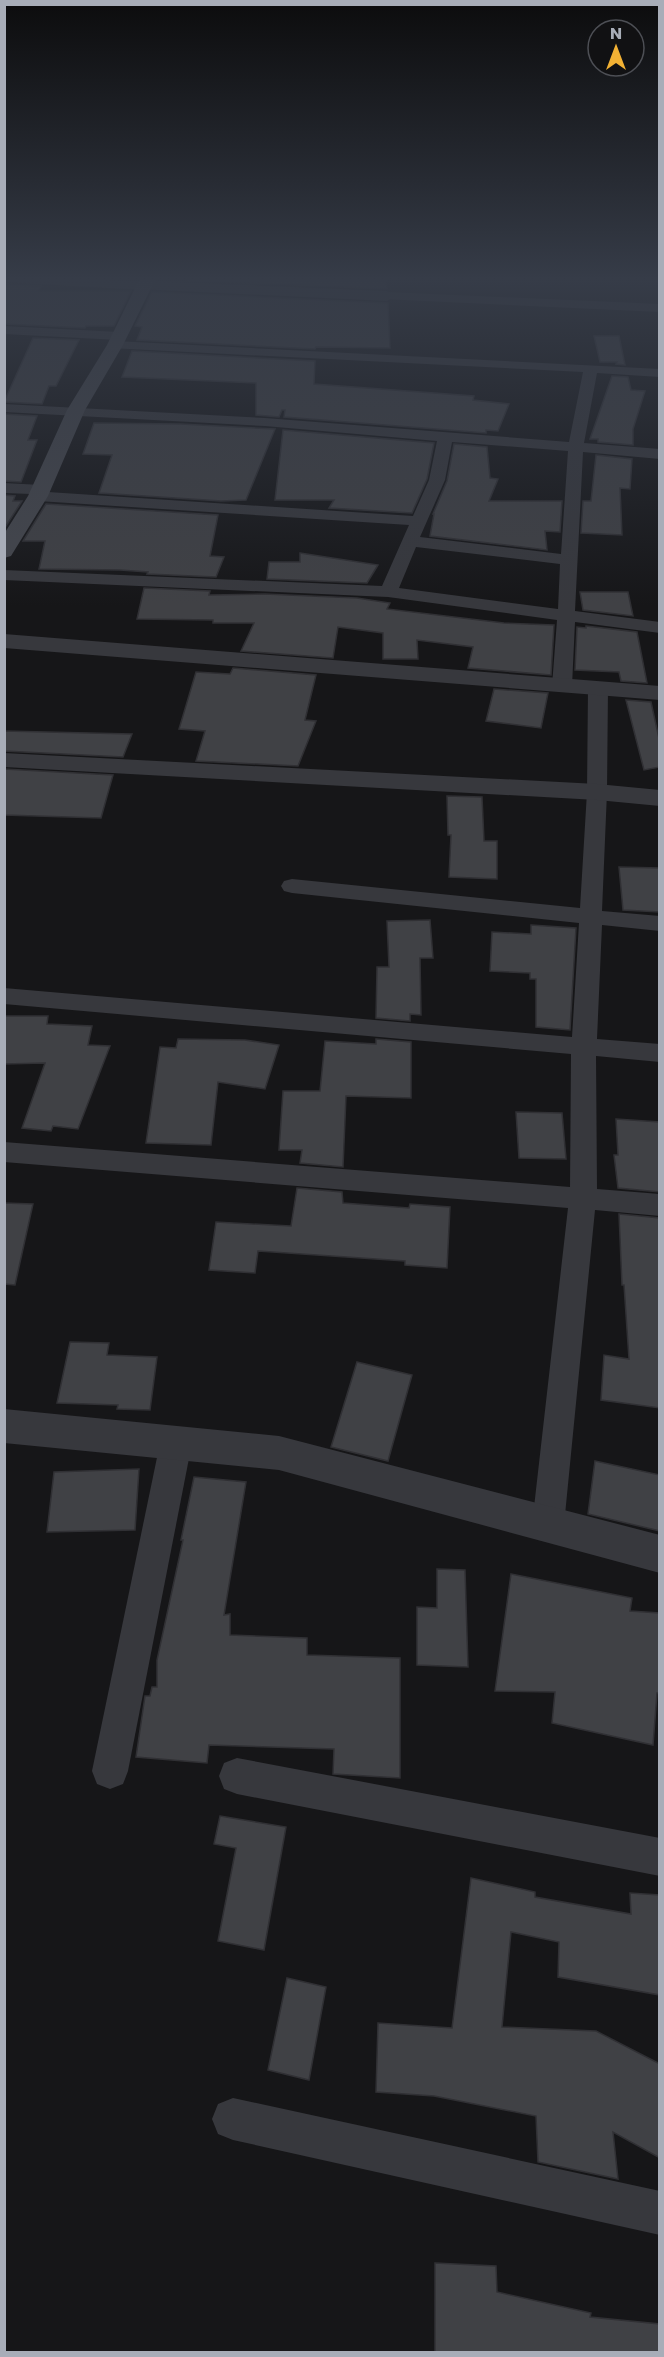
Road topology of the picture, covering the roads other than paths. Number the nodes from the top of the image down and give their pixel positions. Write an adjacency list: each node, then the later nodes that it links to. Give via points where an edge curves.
1 (90, 386): 4 (main road)
2 (588, 386): 6 (street)
3 (4, 408): 4 (street)
4 (76, 410): 5 (street); 9 (main road)
5 (446, 435): 6 (street); 10 (street, via 437,480)
6 (576, 446): 7 (street); 13 (street)
7 (660, 454)
8 (4, 488): 9 (street)
9 (40, 493): 10 (street); 12 (main road)
10 (419, 521): 11 (street)
11 (410, 541): 13 (street); 15 (street)
12 (4, 552)
13 (570, 560): 16 (street)
14 (4, 575): 15 (street)
15 (388, 592): 16 (street)
16 (566, 614): 17 (street); 19 (street)
17 (660, 628)
18 (4, 641): 19 (street)
19 (562, 686): 20 (street)
20 (598, 688): 21 (street); 23 (street)
21 (660, 693)
22 (4, 760): 23 (street)
23 (597, 792): 24 (street); 26 (street)
24 (660, 798)
25 (292, 886): 26 (street)
26 (589, 918): 27 (street); 29 (street)
27 (660, 924)
28 (4, 996): 29 (street)
29 (584, 1046): 30 (street); 32 (street)
30 (660, 1053)
31 (4, 1152): 32 (street)
32 (583, 1198): 33 (street); 36 (street)
33 (660, 1205)
34 (4, 1426): 35 (street)
35 (176, 1443): 36 (street, via 279,1453); 38 (street)
36 (548, 1525): 37 (street)
37 (660, 1554)
38 (110, 1771)
39 (237, 1776): 40 (street)
40 (660, 1857)
41 (233, 2119): 42 (street)
42 (660, 2213)

